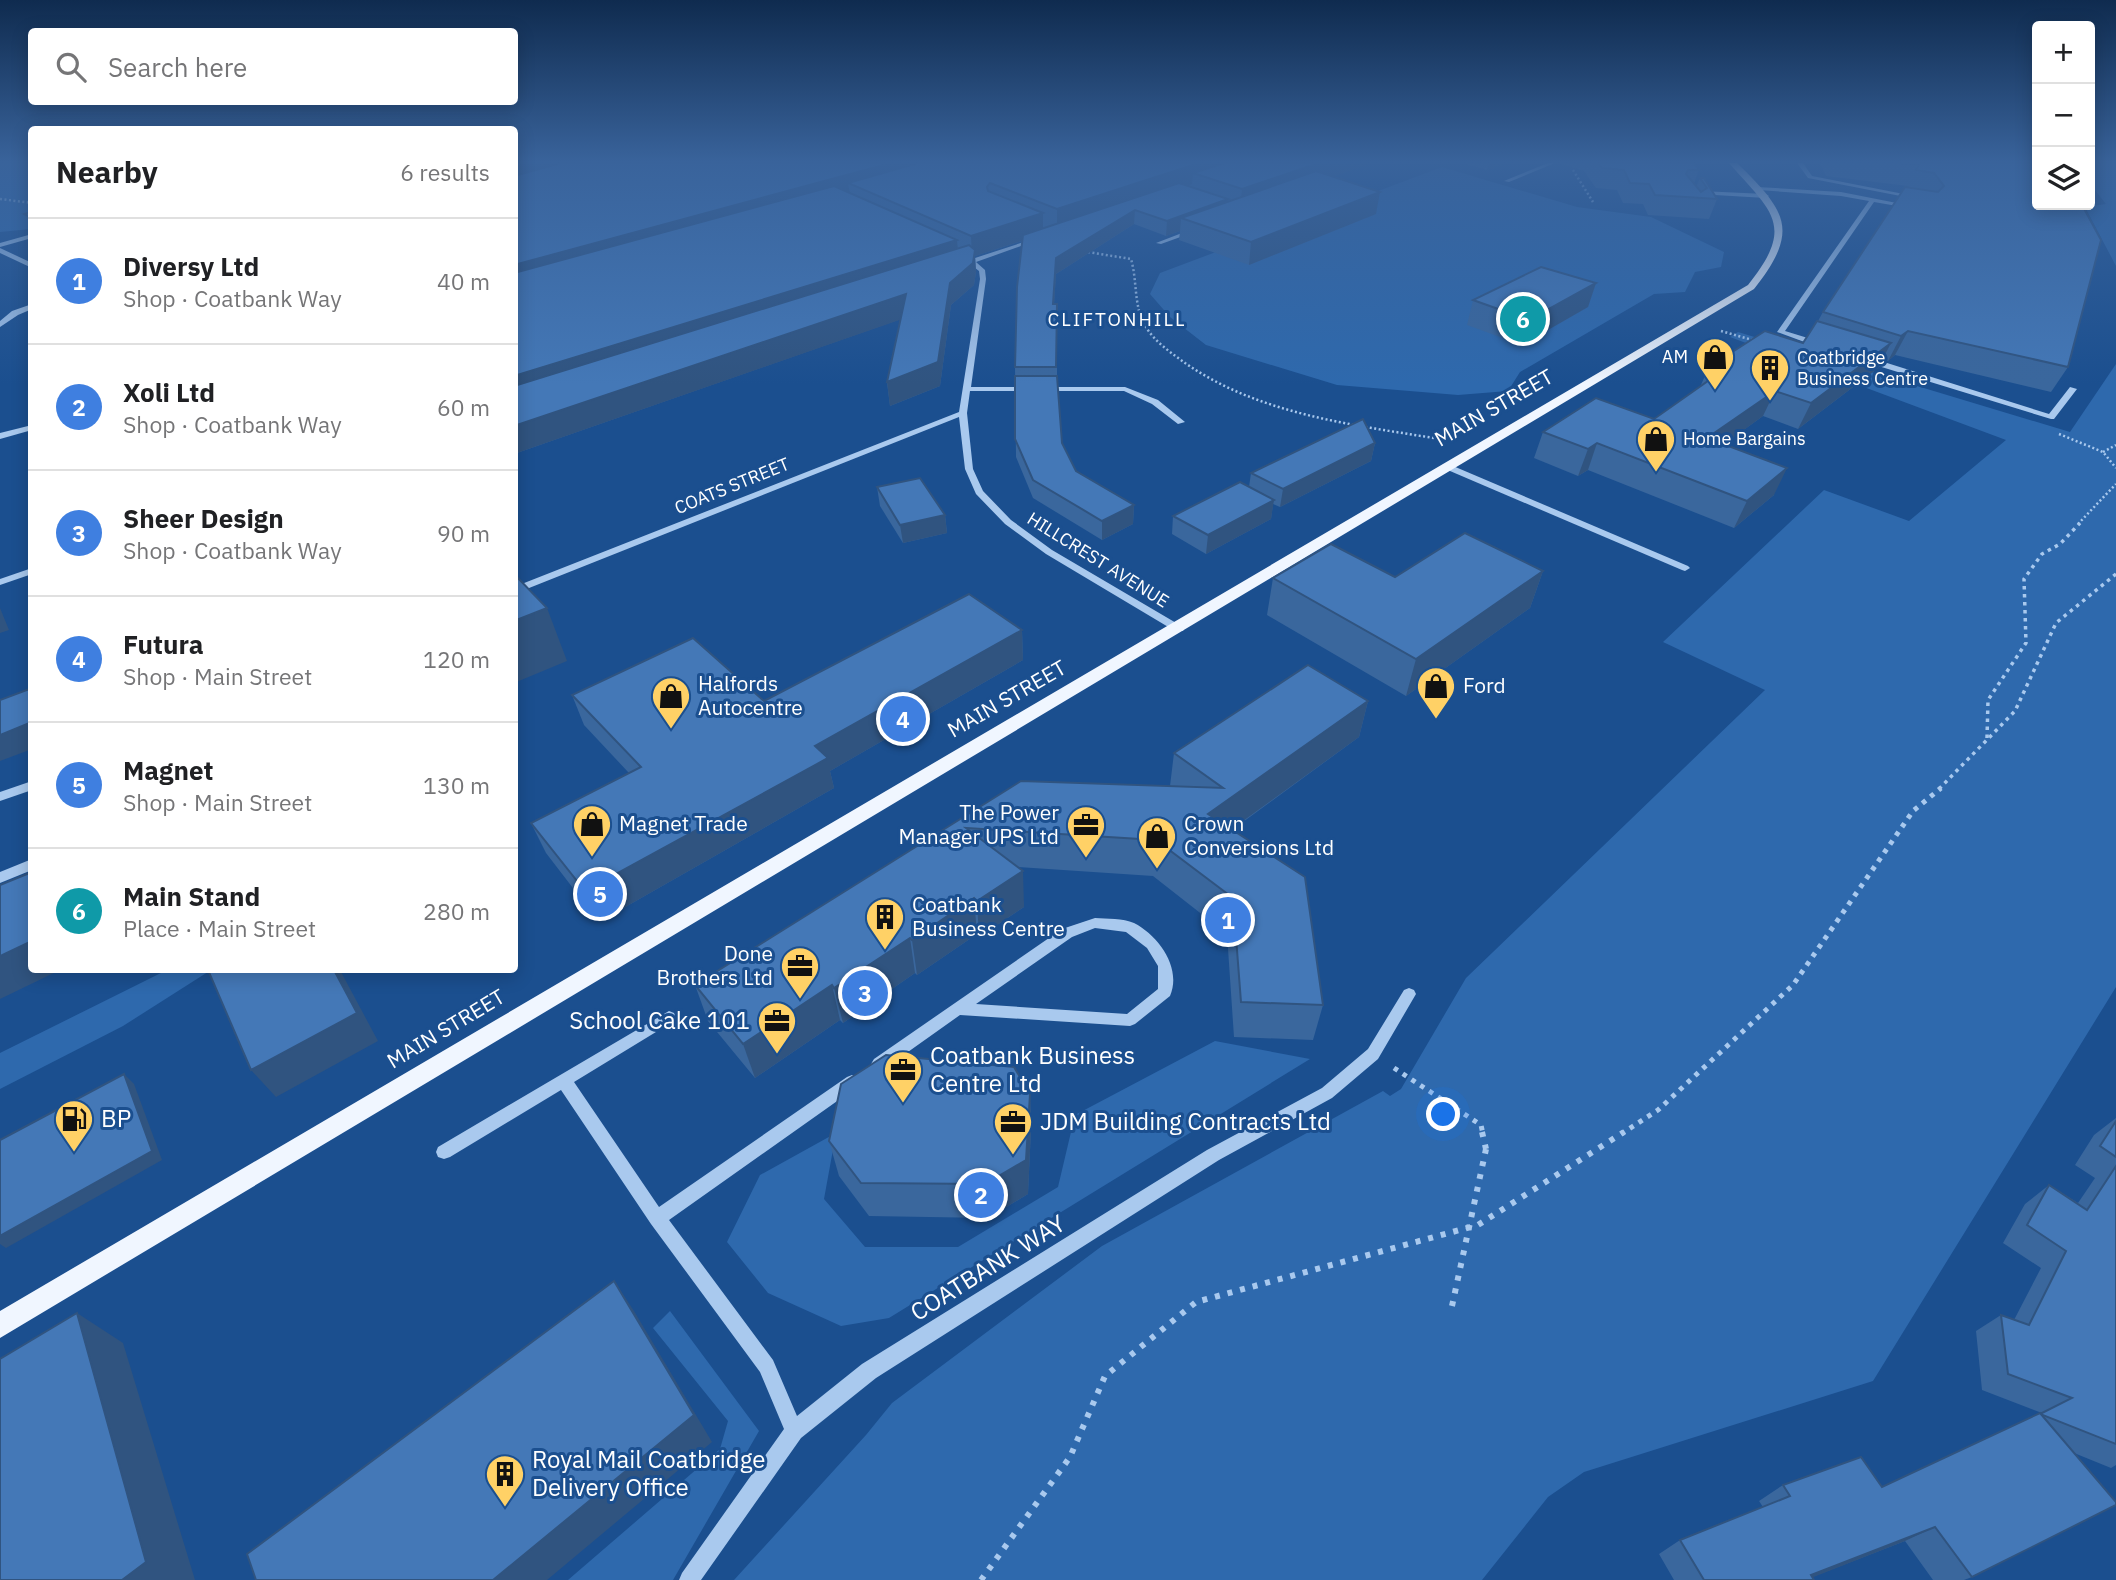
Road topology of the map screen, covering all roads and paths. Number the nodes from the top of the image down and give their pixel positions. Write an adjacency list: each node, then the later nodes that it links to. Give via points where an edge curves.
1 (28, 237): 7 (street)
2 (1043, 237): 11 (street)
3 (1177, 237): 6 (street)
4 (1779, 237): 26 (main road, MAIN STREET, via 1770,266 1751,287)
5 (1846, 237): 16 (street, via 1781,332)
6 (1159, 243)
7 (0, 245)
8 (0, 250): 12 (street)
9 (1085, 251): 26 (path, via 1131,259 1146,328 1211,382 1255,401 1304,414)
10 (960, 256): 11 (street)
11 (972, 262): 13 (street); 18 (street, HILLCREST AVENUE, via 982,271 983,279)
12 (28, 264)
13 (949, 269)
14 (28, 308): 15 (street)
15 (0, 325)
16 (1832, 348)
17 (1858, 356): 19 (street, via 2051,417)
18 (967, 389): 20 (street, HILLCREST AVENUE); 21 (street, via 1125,389 1163,405)
19 (2073, 389)
20 (962, 413): 35 (street, COATS STREET); 36 (street, HILLCREST AVENUE, via 969,469 990,506 1049,552)
21 (1181, 422)
22 (28, 428): 23 (street)
23 (0, 436)
24 (2075, 439): 27 (path)
25 (2116, 445): 27 (path)
26 (1481, 446): 28 (main road, MAIN STREET)
27 (2103, 452): 29 (path)
28 (1446, 466): 31 (street); 36 (main road, MAIN STREET)
29 (2116, 468)
30 (2116, 484): 37 (path, via 2060,544 2042,554 2024,579 2026,643 1988,700)
31 (1685, 568)
32 (28, 572): 34 (street)
33 (2116, 574): 37 (path, via 2056,623 2015,710)
34 (0, 582)
35 (518, 589)
36 (1179, 629): 50 (main road, MAIN STREET)
37 (1987, 739): 53 (path, via 1913,811 1793,985 1658,1110 1478,1225 1196,1303 1104,1376 1070,1457)
38 (28, 786): 39 (street)
39 (0, 797)
40 (28, 866): 41 (street)
41 (0, 878)
42 (1409, 994): 45 (street, COATBANK WAY)
43 (958, 1009): 43 (street, via 1067,933 1095,923 1129,927 1152,944 1165,965 1165,992 1130,1020); 48 (street)
44 (669, 1017): 46 (street)
45 (1373, 1054): 49 (path, bridge, via 1481,1125 1486,1149); 51 (street, COATBANK WAY, via 1326,1093 1213,1155 869,1371)
46 (564, 1081): 47 (street); 48 (street)
47 (444, 1152)
48 (657, 1218): 51 (street, via 767,1366)
49 (1452, 1306)
50 (5, 1321)
51 (794, 1431): 52 (street, COATBANK WAY)
52 (689, 1580)
53 (981, 1580)

